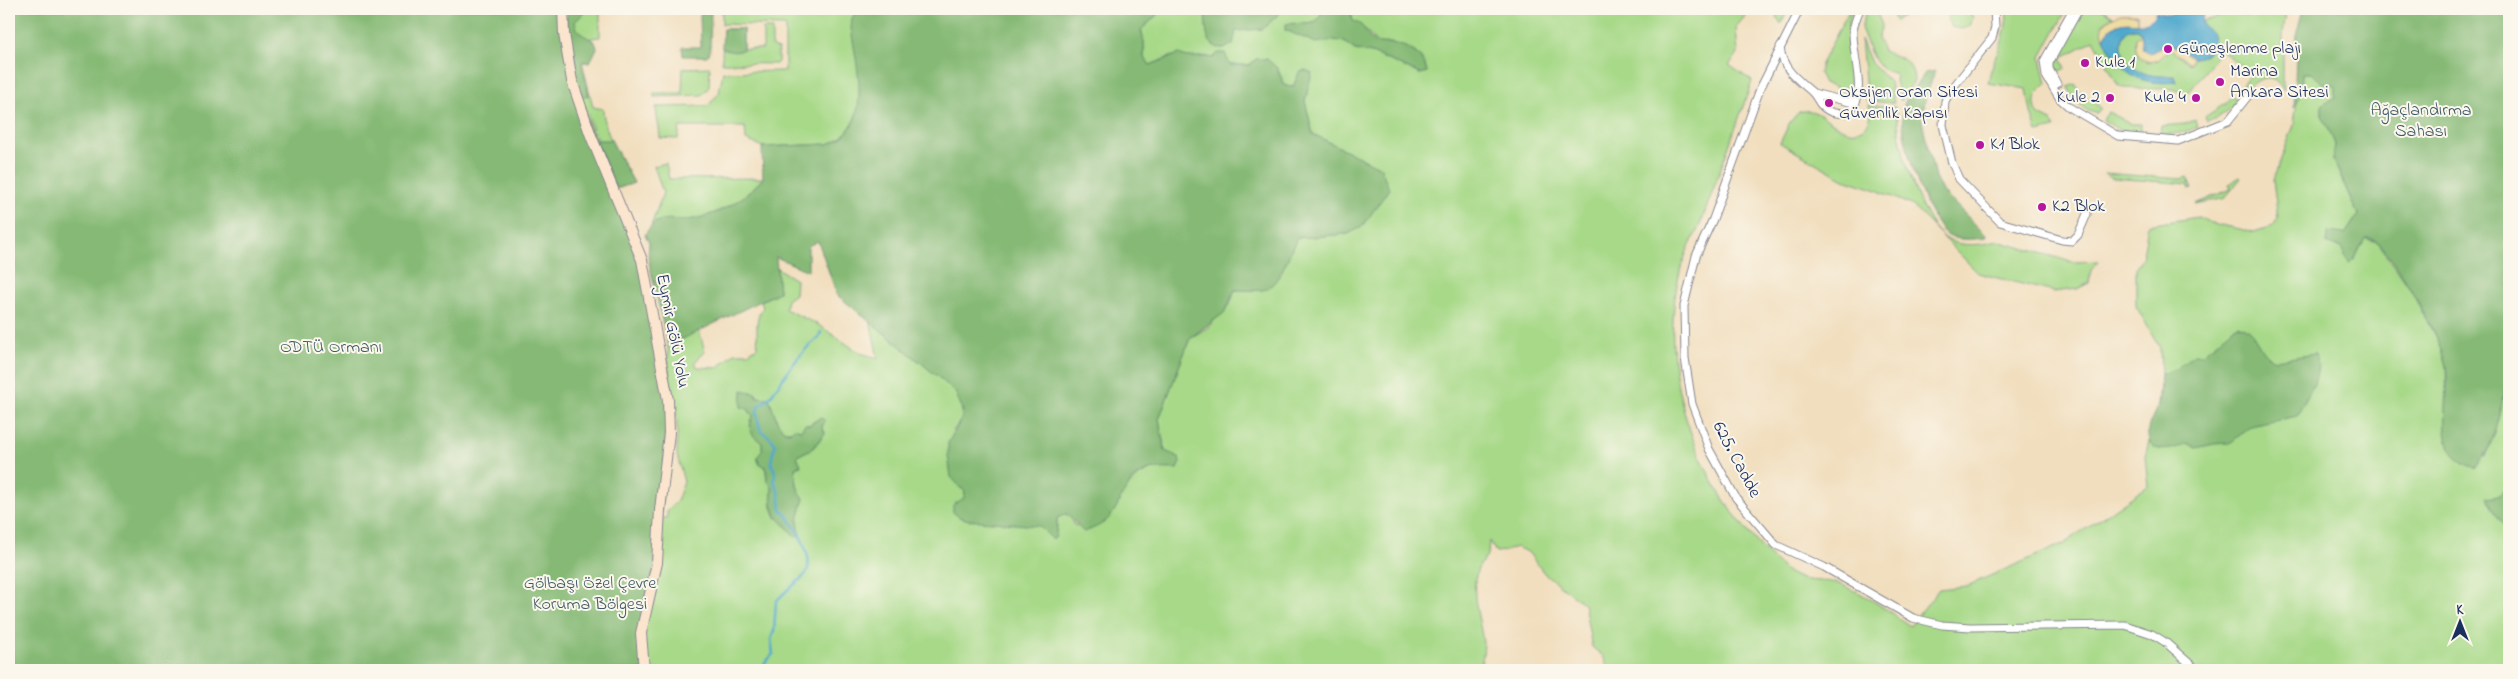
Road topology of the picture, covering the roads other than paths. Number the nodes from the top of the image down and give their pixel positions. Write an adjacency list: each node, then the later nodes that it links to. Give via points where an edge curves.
1 (563, 9): 13 (street, Eymir Gölü Yolu, via 572,81 642,260 668,400 669,433 657,562 641,633)
2 (1800, 9): 7 (street, 625. Cadde)
3 (1860, 9): 8 (street, via 1853,31)
4 (1994, 9): 12 (street, via 1992,38 1945,101 1945,134 1956,174 1995,219 2007,225 2072,241)
5 (2073, 9): 11 (street, via 2044,66 2046,76)
6 (2079, 9): 11 (street, via 2049,63)
7 (1780, 47): 9 (street, via 1790,73); 14 (street, 625. Cadde, via 1760,89 1713,219 1696,256 1684,306 1684,358 1692,404 1709,449 1736,498 1776,545 1824,567 1913,618 1970,627 2125,625 2165,642)
8 (1858, 92): 9 (street, via 1849,102); 9 (street, via 1856,104 1848,112 1836,113 1822,106)
9 (1813, 93)
10 (2248, 96): 11 (street, via 2228,121 2178,141 2118,136)
11 (2069, 107)
12 (2088, 214)
13 (644, 670)
14 (2197, 670)

